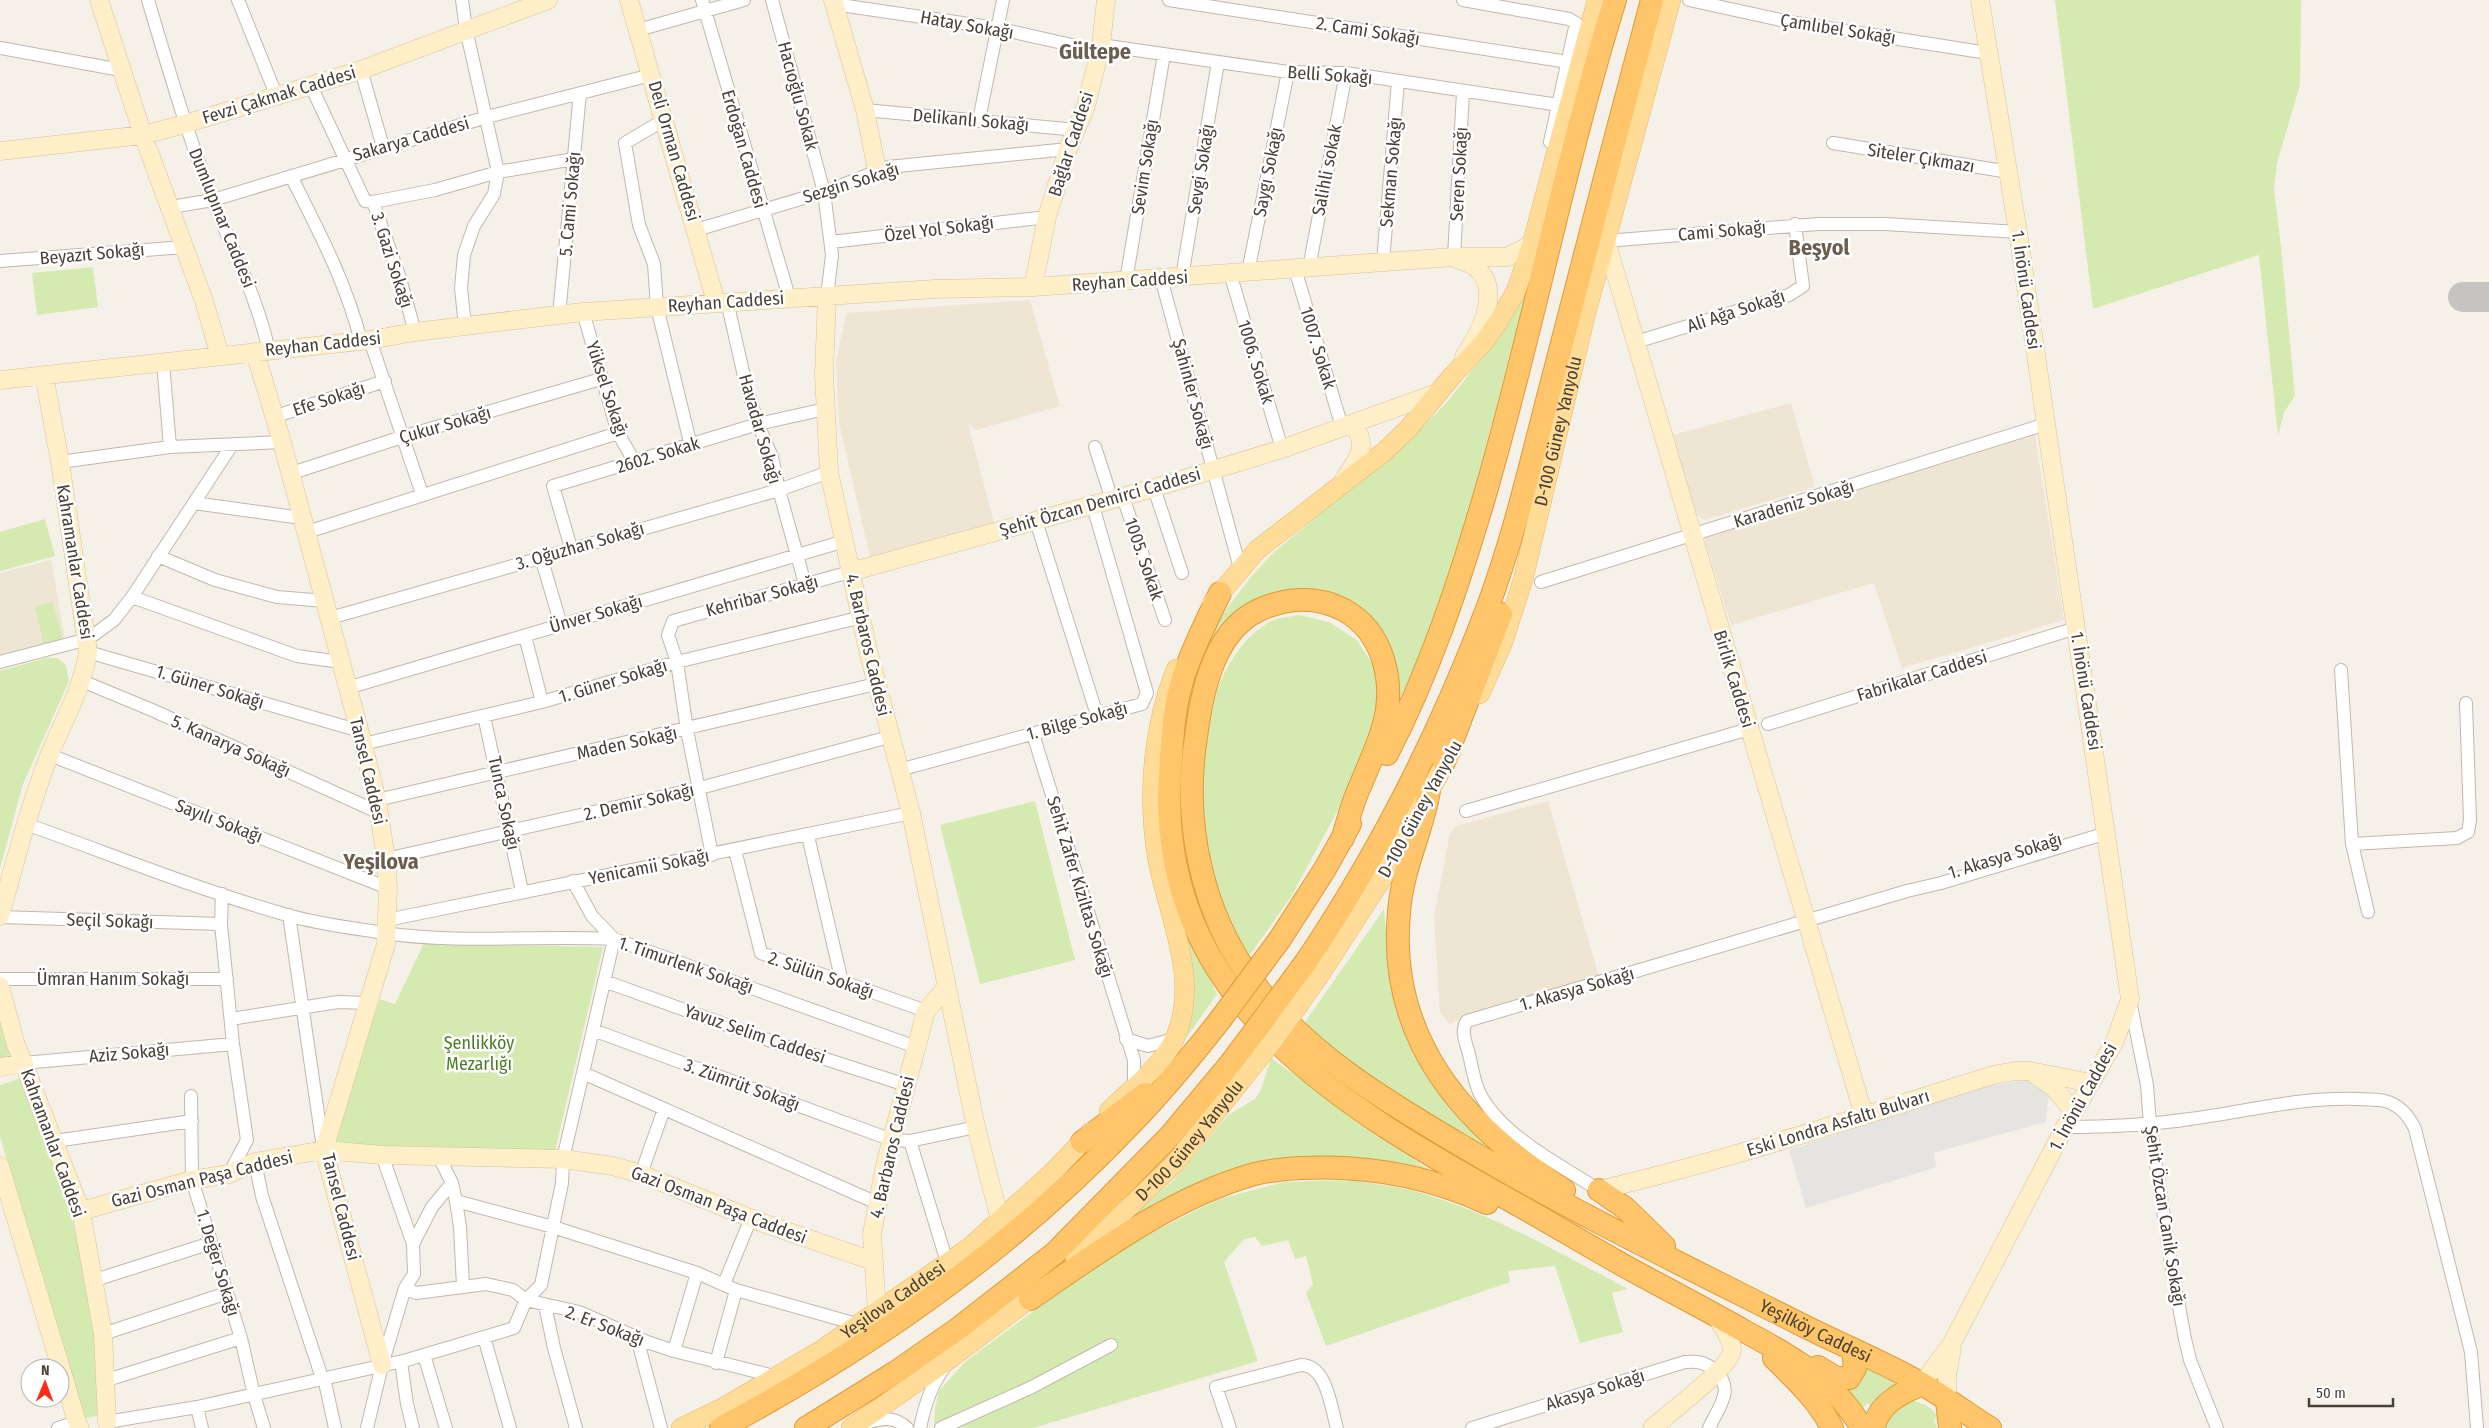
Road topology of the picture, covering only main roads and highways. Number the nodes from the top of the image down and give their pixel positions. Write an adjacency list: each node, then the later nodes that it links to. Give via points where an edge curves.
1 (1597, 0): 6 (main road, Yeşilova Caddesi, via 1532,244 1516,291 1500,319 1484,342 1385,452 1257,550)
2 (1615, 0): 9 (highway, via 1504,432 1468,551 1443,626 1416,690)
3 (1652, 0): 5 (highway)
4 (1671, 0): 7 (main road, D-100 Güney Yanyolu, via 1583,326 1516,605 1491,672 1458,741)
5 (1552, 381): 7 (highway, via 1541,462 1521,548 1486,656); 10 (highway, via 1488,608 1414,777)
6 (1220, 593): 13 (main road, Yeşilova Caddesi, via 1207,608 1182,654 1159,721 1156,749 1153,807 1157,855 1183,970 1182,1008 1174,1039 1157,1064); 16 (highway, via 1183,678 1172,731 1169,786 1171,833 1178,878 1210,958 1234,996 1256,1020 1281,1047 1333,1091 1443,1164)
7 (1444, 762): 8 (main road, D-100 Güney Yanyolu)
8 (1429, 791): 10 (main road, D-100 Güney Yanyolu, via 1382,877); 15 (highway, via 1426,812 1406,868 1398,926 1400,976 1418,1037 1444,1084 1477,1122 1511,1153)
9 (1343, 838): 11 (highway, bridge, via 1280,939); 15 (highway, via 1385,722 1388,693 1385,665 1366,627 1343,610 1312,600 1295,599 1274,604 1252,614 1239,625 1216,657 1199,716 1194,755 1193,824 1201,868 1215,913 1236,956 1267,1000 1295,1028 1371,1089 1514,1178)
10 (1312, 969): 12 (highway, bridge)
11 (1181, 1069): 13 (highway); 26 (highway, via 1065,1189 981,1259 840,1359)
12 (1238, 1070): 18 (main road, D-100 Güney Yanyolu, via 1176,1163); 23 (highway, via 1055,1253 967,1322)
13 (1082, 1142): 25 (main road, Yeşilova Caddesi, via 970,1247 860,1325 778,1377)
14 (1599, 1190): 17 (highway, via 1625,1208)
15 (1639, 1241): 17 (highway, Yeşilköy Caddesi)
16 (1620, 1264): 18 (highway, via 1470,1195 1438,1184 1365,1169 1292,1169 1252,1175 1190,1200 1109,1245); 19 (highway, Yeşilköy Caddesi)
17 (1683, 1264): 20 (highway, Yeşilköy Caddesi)
18 (1030, 1299): 29 (main road, D-100 Güney Yanyolu)
19 (1744, 1331): 21 (highway, Yeşilköy Caddesi); 30 (highway, via 1807,1391)
20 (1853, 1349): 21 (highway, via 1853,1375 1844,1380); 22 (highway, Yeşilköy Caddesi)
21 (1796, 1360): 31 (highway, Yeşilköy Caddesi, via 1829,1385)
22 (1922, 1384): 24 (highway, Yeşilköy Caddesi); 32 (highway, via 1886,1404)
23 (868, 1390): 27 (highway); 28 (highway, via 856,1405)
24 (1947, 1401): 33 (highway); 34 (highway, Yeşilköy Caddesi)
25 (681, 1428)
26 (721, 1428)
27 (806, 1428)
28 (828, 1428)
29 (851, 1428)
30 (1832, 1428)
31 (1862, 1428)
32 (1873, 1428)
33 (1950, 1428)
34 (1990, 1428)

